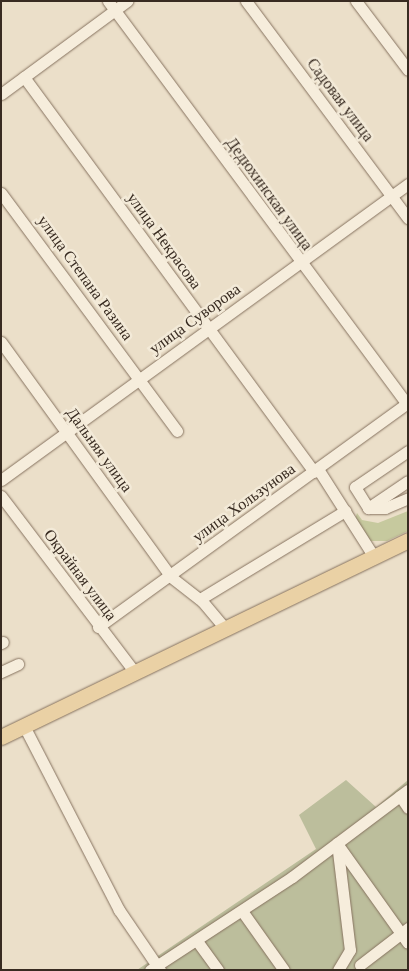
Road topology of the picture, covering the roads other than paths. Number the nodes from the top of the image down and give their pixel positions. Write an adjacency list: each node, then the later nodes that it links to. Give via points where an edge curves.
1 (127, 1): 4 (street)
2 (246, 1): 10 (street, Садовая улица)
3 (356, 1): 5 (street)
4 (111, 6): 6 (street); 12 (street, Дедюхинская улица)
5 (408, 70)
6 (24, 77): 7 (street); 13 (street, улица Некрасова)
7 (1, 94)
8 (408, 184): 10 (street, улица Суворова)
9 (1, 193): 15 (street, улица Степана Разина)
10 (391, 196): 11 (street, Садовая улица); 12 (street, улица Суворова)
11 (408, 218)
12 (299, 263): 13 (street, улица Суворова); 16 (street, Дедюхинская улица)
13 (209, 329): 15 (street, улица Суворова); 20 (street, улица Некрасова)
14 (1, 342): 18 (street, Дальняя улица)
15 (139, 380): 17 (street, улица Степана Разина); 18 (street, улица Суворова)
16 (407, 404): 20 (street, улица Хользунова)
17 (177, 431)
18 (67, 433): 21 (street, улица Суворова); 29 (street, Дальняя улица)
19 (408, 451): 25 (street, via 355,487)
20 (316, 471): 26 (street, улица Некрасова); 29 (street, улица Хользунова)
21 (1, 480)
22 (408, 480): 25 (street)
23 (1, 496): 31 (street, Окрайная улица)
24 (408, 498): 25 (street, via 385,508)
25 (367, 506): 26 (street)
26 (346, 513): 28 (street, улица Некрасова); 30 (street)
27 (408, 540): 28 (main road)
28 (374, 557): 32 (main road)
29 (171, 577): 30 (street, Дальняя улица); 31 (street, улица Хользунова)
30 (200, 599): 32 (street, Дальняя улица)
31 (98, 627): 34 (street, Окрайная улица)
32 (225, 628): 34 (main road)
33 (18, 664): 35 (street)
34 (134, 671): 36 (main road)
35 (1, 672)
36 (24, 726): 37 (main road); 46 (street, via 84,847)
37 (1, 736)
38 (404, 793): 39 (street); 40 (street)
39 (408, 808)
40 (337, 843): 41 (street); 42 (street); 44 (street)
41 (242, 911): 43 (street); 48 (street)
42 (406, 935): 45 (street)
43 (197, 940): 46 (street); 47 (street)
44 (350, 950): 45 (street); 49 (street)
45 (362, 967)
46 (156, 968)
47 (218, 970)
48 (284, 970)
49 (338, 970)

